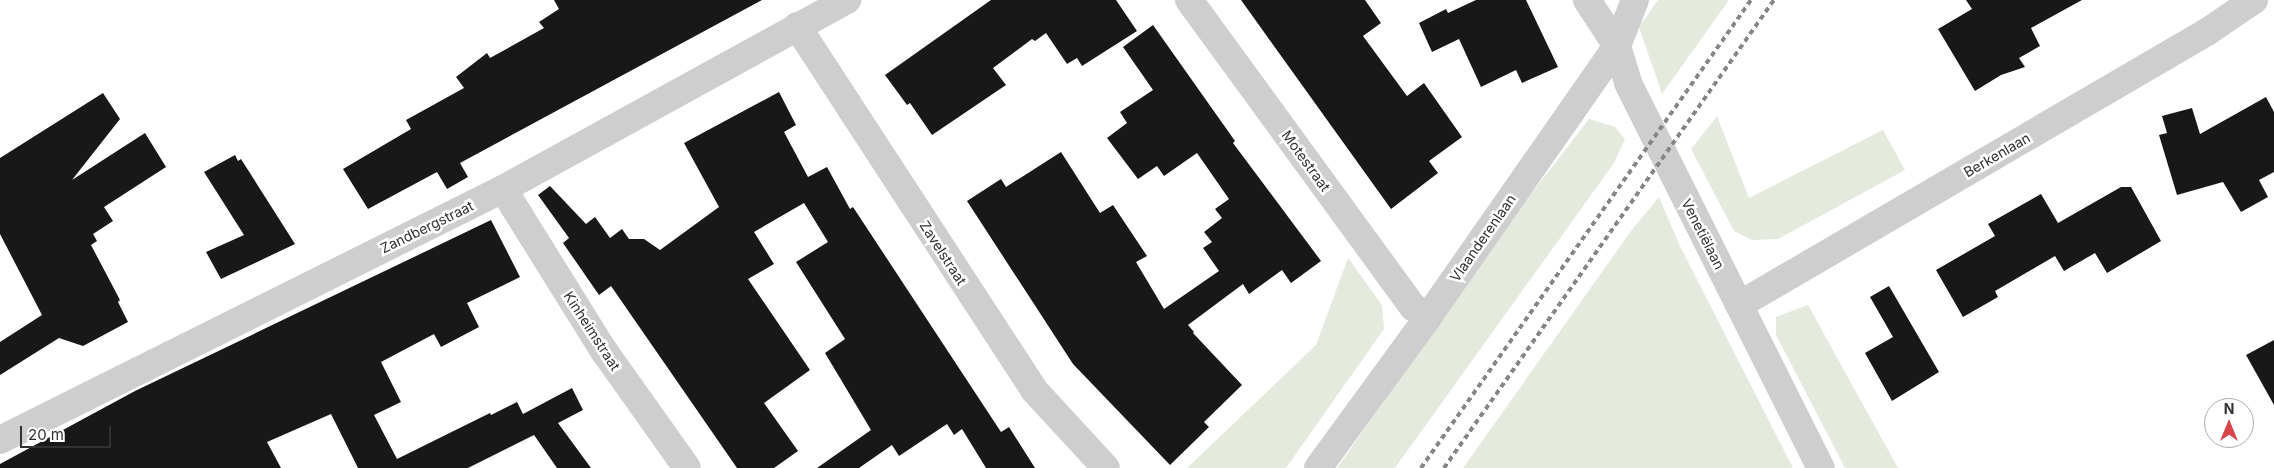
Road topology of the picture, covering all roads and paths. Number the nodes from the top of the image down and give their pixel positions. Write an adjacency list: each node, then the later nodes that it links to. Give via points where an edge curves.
1 (847, 0): 6 (street, Zandbergstraat)
2 (1189, 0): 10 (street, Motestraat, via 1413,307)
3 (1587, 0): 7 (street, Venetiëlaan)
4 (1635, 0): 7 (street, Vlaanderenlaan)
5 (2254, 0): 9 (street, Berkenlaan, via 2208,32)
6 (797, 26): 8 (street, Zandbergstraat); 13 (street, Zavelstraat, via 1034,390)
7 (1617, 46): 9 (street, Venetiëlaan, via 1628,83); 10 (street, Vlaanderenlaan)
8 (503, 189): 11 (street, Zandbergstraat); 12 (street, Kinheimstraat, via 604,351)
9 (1739, 305): 15 (street, Venetiëlaan)
10 (1428, 317): 14 (street, Vlaanderenlaan)
11 (0, 440)
12 (687, 468)
13 (1106, 468)
14 (1318, 468)
15 (1821, 468)

